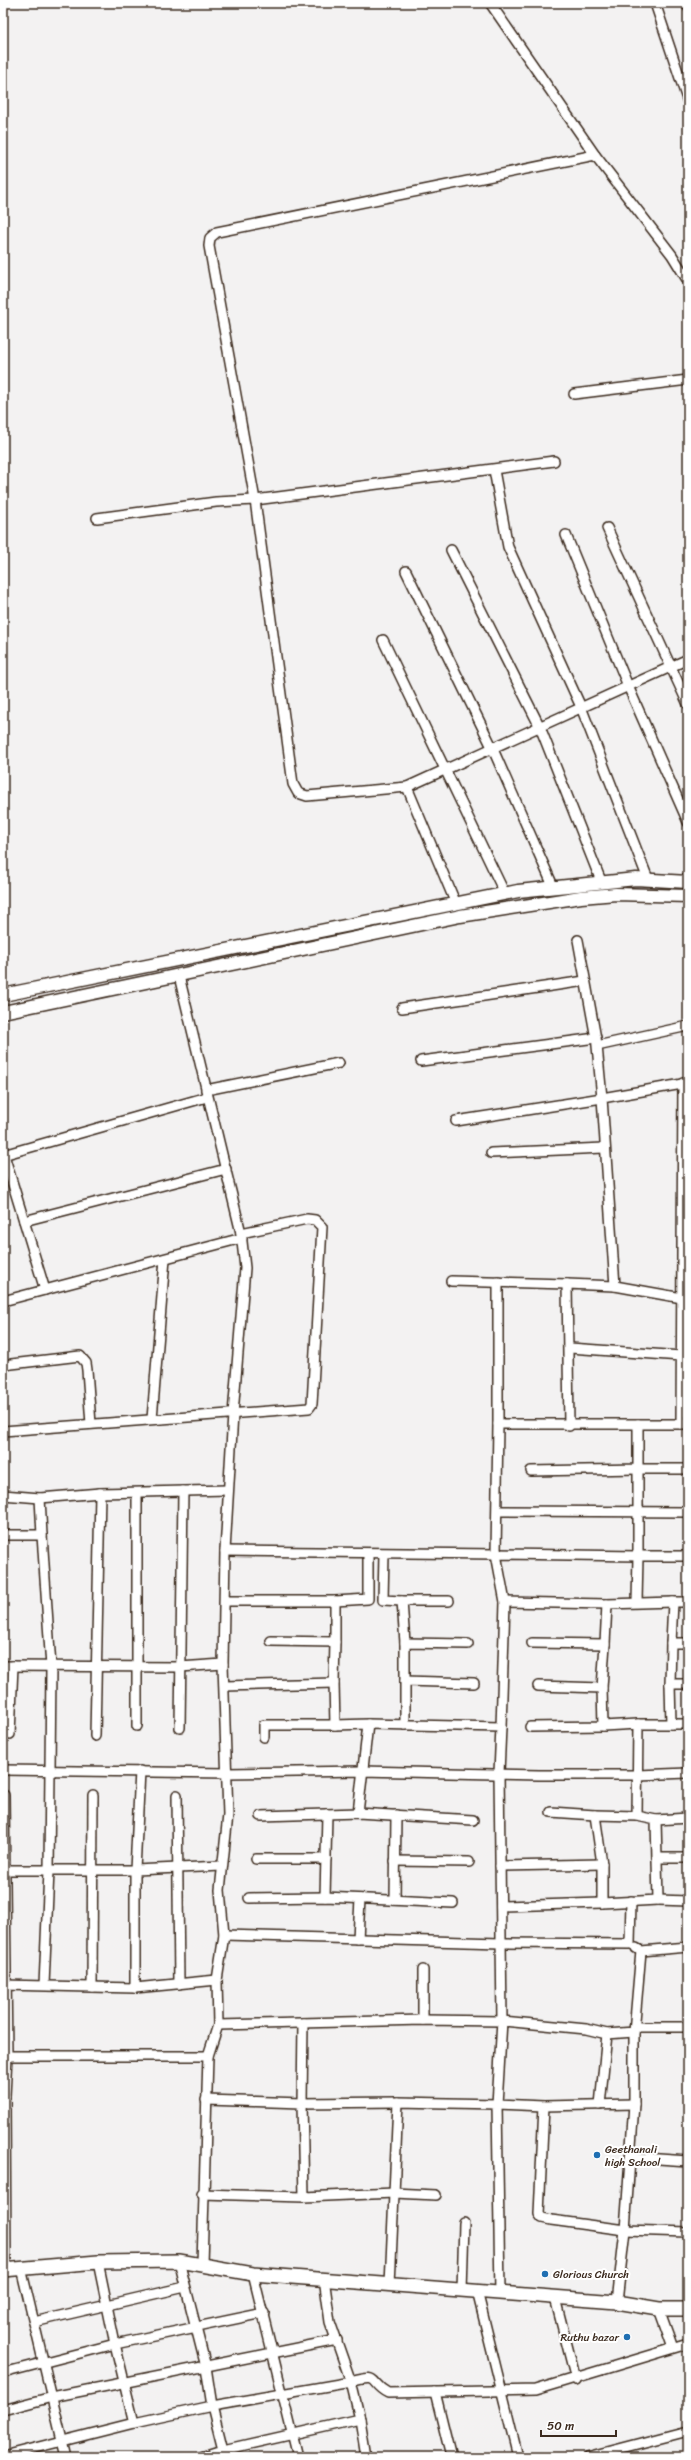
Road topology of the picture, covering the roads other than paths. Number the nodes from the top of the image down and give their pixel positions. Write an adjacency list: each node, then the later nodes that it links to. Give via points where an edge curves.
1 (490, 3): 6 (street)
2 (654, 3): 5 (street)
3 (686, 3): 4 (street)
4 (688, 7)
5 (688, 102)
6 (595, 155): 7 (street, via 672,255); 12 (street, via 217,232 210,238 209,246)
7 (688, 281)
8 (688, 380): 9 (street)
9 (574, 394)
10 (554, 461): 11 (street)
11 (494, 470): 12 (street); 23 (street, via 508,547)
12 (255, 500): 13 (street, via 216,502); 27 (street, via 295,789 307,796)
13 (96, 518)
14 (607, 528): 20 (street)
15 (566, 535): 21 (street)
16 (451, 550): 24 (street)
17 (406, 572): 25 (street)
18 (383, 640): 26 (street)
19 (688, 659): 20 (street)
20 (671, 666): 21 (street); 22 (street)
21 (628, 686): 23 (street); 28 (street)
22 (688, 704)
23 (581, 707): 24 (street); 29 (street)
24 (540, 727): 25 (street); 30 (street)
25 (492, 747): 26 (street); 32 (street)
26 (446, 769): 27 (street); 33 (street)
27 (407, 787): 35 (street)
28 (688, 822)
29 (648, 878): 30 (street); 31 (street)
30 (601, 881): 32 (street)
31 (688, 882)
32 (553, 886): 33 (street)
33 (505, 894): 35 (street)
34 (688, 896): 37 (street, via 616,894 581,897 460,916)
35 (456, 904): 39 (street)
36 (578, 940): 38 (street)
37 (178, 976): 41 (street); 47 (street)
38 (585, 982): 40 (street); 43 (street)
39 (3, 995)
40 (402, 1008)
41 (3, 1012)
42 (688, 1026): 43 (street)
43 (596, 1042): 44 (street); 48 (street)
44 (421, 1061)
45 (339, 1063): 47 (street)
46 (686, 1083): 48 (street); 62 (street)
47 (206, 1093): 52 (street); 53 (street)
48 (602, 1098): 49 (street); 50 (street)
49 (456, 1121)
50 (604, 1148): 51 (street); 60 (street)
51 (491, 1153)
52 (4, 1155): 54 (street)
53 (226, 1169): 54 (street); 55 (street)
54 (24, 1220): 61 (street)
55 (242, 1236): 56 (street); 67 (street, via 245,1268); 67 (street, via 307,1219 315,1220 322,1230 310,1407 306,1410)
56 (165, 1258): 61 (street); 68 (street)
57 (451, 1281): 58 (street)
58 (498, 1282): 59 (street); 70 (street)
59 (567, 1284): 60 (street); 64 (street)
60 (615, 1286): 62 (street)
61 (45, 1290): 63 (street)
62 (682, 1298): 65 (street)
63 (3, 1301)
64 (570, 1348): 65 (street); 73 (street)
65 (681, 1356): 72 (street)
66 (3, 1365): 69 (street, via 80,1356 86,1363)
67 (232, 1414): 68 (street); 78 (street)
68 (152, 1419): 69 (street)
69 (91, 1424): 74 (street)
70 (498, 1424): 73 (street); 84 (street)
71 (638, 1424): 72 (street); 73 (street); 75 (street)
72 (685, 1424)
73 (569, 1426)
74 (3, 1431)
75 (638, 1469): 76 (street); 77 (street); 85 (street)
76 (688, 1469)
77 (531, 1471)
78 (228, 1490): 79 (street); 89 (street)
79 (183, 1491): 81 (street); 118 (street)
80 (100, 1493): 81 (street); 83 (street); 115 (street)
81 (138, 1493): 117 (street)
82 (3, 1495): 83 (street)
83 (40, 1498): 88 (street)
84 (498, 1511): 85 (street); 92 (street)
85 (638, 1512): 86 (street); 93 (street)
86 (688, 1512)
87 (3, 1535): 88 (street)
88 (42, 1535): 116 (street)
89 (225, 1552): 90 (street); 96 (street)
90 (368, 1554): 91 (street); 95 (street, via 368,1599)
91 (384, 1554): 92 (street); 97 (street, via 383,1600)
92 (496, 1554): 93 (street); 99 (street)
93 (638, 1556): 94 (street); 100 (street)
94 (688, 1556)
95 (335, 1600): 96 (street); 105 (street)
96 (225, 1601): 112 (street)
97 (402, 1601): 98 (street); 106 (street)
98 (449, 1601)
99 (506, 1602): 103 (street); 135 (street)
100 (637, 1602): 101 (street); 103 (street)
101 (672, 1602): 102 (street); 111 (street)
102 (688, 1602)
103 (607, 1604): 110 (street)
104 (271, 1641): 105 (street)
105 (335, 1642): 120 (street)
106 (404, 1643): 109 (street); 119 (street)
107 (532, 1643): 110 (street)
108 (688, 1643): 111 (street)
109 (468, 1644)
110 (604, 1644): 126 (street)
111 (671, 1644): 122 (street)
112 (223, 1664): 118 (street); 124 (street)
113 (3, 1666): 114 (street)
114 (13, 1666): 116 (street); 138 (street)
115 (96, 1666): 116 (street); 117 (street); 139 (street)
116 (51, 1667): 142 (street)
117 (138, 1667): 118 (street); 132 (street)
118 (180, 1667): 137 (street)
119 (406, 1681): 121 (street); 131 (street)
120 (334, 1683): 124 (street); 133 (street)
121 (474, 1683)
122 (670, 1684): 123 (street); 129 (street)
123 (688, 1684)
124 (225, 1686): 145 (street)
125 (538, 1686): 126 (street)
126 (602, 1688): 134 (street)
127 (368, 1724): 131 (street); 133 (street); 144 (street)
128 (638, 1724): 129 (street); 134 (street); 148 (street)
129 (670, 1724): 130 (street)
130 (688, 1724)
131 (405, 1725): 135 (street)
132 (137, 1726)
133 (335, 1726): 140 (street, via 264,1725)
134 (603, 1726): 136 (street)
135 (501, 1727): 146 (street)
136 (530, 1727)
137 (180, 1728)
138 (10, 1734)
139 (95, 1736)
140 (264, 1737)
141 (3, 1770): 142 (street)
142 (50, 1771): 143 (street); 174 (street)
143 (140, 1771): 145 (street); 173 (street)
144 (362, 1771): 145 (street); 146 (street); 153 (street)
145 (227, 1773): 169 (street, via 228,1815)
146 (499, 1773): 148 (street); 170 (street)
147 (688, 1773): 148 (street)
148 (638, 1775): 158 (street)
149 (177, 1794): 171 (street)
150 (4, 1795): 172 (street)
151 (93, 1795): 175 (street)
152 (551, 1812): 156 (street)
153 (358, 1813): 154 (street); 155 (street)
154 (327, 1814): 157 (street); 165 (street)
155 (396, 1815): 160 (street); 166 (street)
156 (595, 1815): 158 (street); 168 (street)
157 (261, 1816)
158 (637, 1816): 161 (street)
159 (688, 1818): 161 (street)
160 (473, 1820)
161 (656, 1820): 162 (street)
162 (658, 1858): 163 (street); 180 (street)
163 (688, 1858)
164 (256, 1859): 165 (street)
165 (326, 1860): 176 (street)
166 (395, 1861): 167 (street); 179 (street)
167 (469, 1862)
168 (602, 1864): 170 (street); 184 (street)
169 (222, 1866): 171 (street); 186 (street, via 220,1890)
170 (500, 1866): 185 (street)
171 (178, 1868): 173 (street); 194 (street)
172 (4, 1870): 174 (street); 195 (street)
173 (135, 1870): 175 (street); 198 (street)
174 (49, 1871): 175 (street); 196 (street)
175 (93, 1871): 197 (street)
176 (325, 1896): 177 (street); 178 (street)
177 (249, 1898)
178 (360, 1899): 179 (street); 187 (street)
179 (395, 1900): 183 (street)
180 (658, 1900): 181 (street); 182 (street)
181 (688, 1901)
182 (631, 1902): 184 (street); 189 (street)
183 (453, 1903)
184 (602, 1903): 185 (street)
185 (500, 1906): 188 (street)
186 (224, 1935): 187 (street); 193 (street)
187 (358, 1939): 188 (street)
188 (500, 1943): 189 (street); 200 (street)
189 (630, 1944): 191 (street)
190 (688, 1947): 191 (street)
191 (642, 1951): 204 (street)
192 (423, 1970): 199 (street)
193 (216, 1980): 194 (street); 202 (street)
194 (178, 1984): 198 (street)
195 (4, 1985): 196 (street); 206 (street)
196 (44, 1985): 197 (street)
197 (92, 1987): 198 (street)
198 (134, 1988)
199 (423, 2020): 200 (street); 201 (street)
200 (502, 2021): 205 (street, via 586,2029); 212 (street)
201 (303, 2023): 202 (street); 211 (street)
202 (218, 2025): 207 (street)
203 (688, 2027): 204 (street)
204 (634, 2030): 205 (street); 213 (street)
205 (607, 2034): 214 (street)
206 (7, 2056): 207 (street); 208 (street)
207 (208, 2056): 209 (street)
208 (4, 2096): 218 (street)
209 (206, 2100): 211 (street); 220 (street)
210 (398, 2102): 211 (street); 212 (street); 219 (street)
211 (302, 2103): 222 (street)
212 (497, 2104): 215 (street); 237 (street)
213 (634, 2104): 214 (street); 216 (street)
214 (600, 2105): 215 (street)
215 (544, 2106): 224 (street, via 540,2216 551,2220)
216 (630, 2157): 217 (street); 224 (street)
217 (688, 2161)
218 (4, 2172): 230 (street)
219 (394, 2193): 221 (street); 222 (street); 233 (street)
220 (202, 2194): 222 (street); 228 (street)
221 (436, 2195)
222 (304, 2197)
223 (464, 2223): 235 (street)
224 (625, 2230): 225 (street); 239 (street)
225 (688, 2232)
226 (179, 2261): 227 (main road); 228 (main road); 234 (street)
227 (98, 2262): 229 (main road); 240 (street)
228 (202, 2264): 231 (main road)
229 (21, 2268): 230 (main road); 244 (street)
230 (5, 2270)
231 (253, 2274): 232 (main road); 243 (street)
232 (324, 2278): 233 (main road); 246 (street, via 330,2322)
233 (390, 2285): 235 (main road)
234 (185, 2287): 240 (street); 245 (street)
235 (462, 2290): 236 (main road)
236 (477, 2291): 237 (main road); 258 (street)
237 (500, 2293): 238 (main road)
238 (555, 2298): 239 (main road); 254 (street)
239 (617, 2302): 241 (main road)
240 (106, 2305): 244 (street); 247 (street)
241 (659, 2309): 242 (main road); 249 (street)
242 (688, 2309)
243 (264, 2313): 245 (street); 250 (street)
244 (34, 2322): 251 (street)
245 (196, 2328): 247 (street); 252 (street)
246 (337, 2340): 250 (street); 256 (street)
247 (115, 2344): 251 (street); 255 (street)
248 (688, 2344): 249 (street)
249 (673, 2348): 254 (street)
250 (272, 2354): 252 (street); 259 (street)
251 (44, 2362): 253 (street); 260 (street)
252 (206, 2367): 255 (street); 261 (street)
253 (3, 2372)
254 (576, 2380): 258 (street, via 535,2390)
255 (125, 2382): 260 (street); 264 (street)
256 (351, 2382): 257 (street, via 370,2377 388,2394); 259 (street); 263 (street)
257 (435, 2392): 258 (street); 274 (street)
258 (502, 2393): 275 (street)
259 (284, 2395): 261 (street); 266 (street)
260 (52, 2397): 262 (street); 267 (street)
261 (212, 2406): 264 (street); 268 (street)
262 (3, 2410)
263 (360, 2419): 266 (street); 273 (street)
264 (134, 2423): 267 (street)
265 (688, 2431): 276 (street)
266 (294, 2435): 268 (street); 272 (street)
267 (62, 2441): 269 (street); 270 (street)
268 (223, 2453): 271 (street)
269 (3, 2456)
270 (66, 2457)
271 (200, 2457)
272 (298, 2457)
273 (366, 2457)
274 (451, 2457)
275 (518, 2457)
276 (588, 2457)

